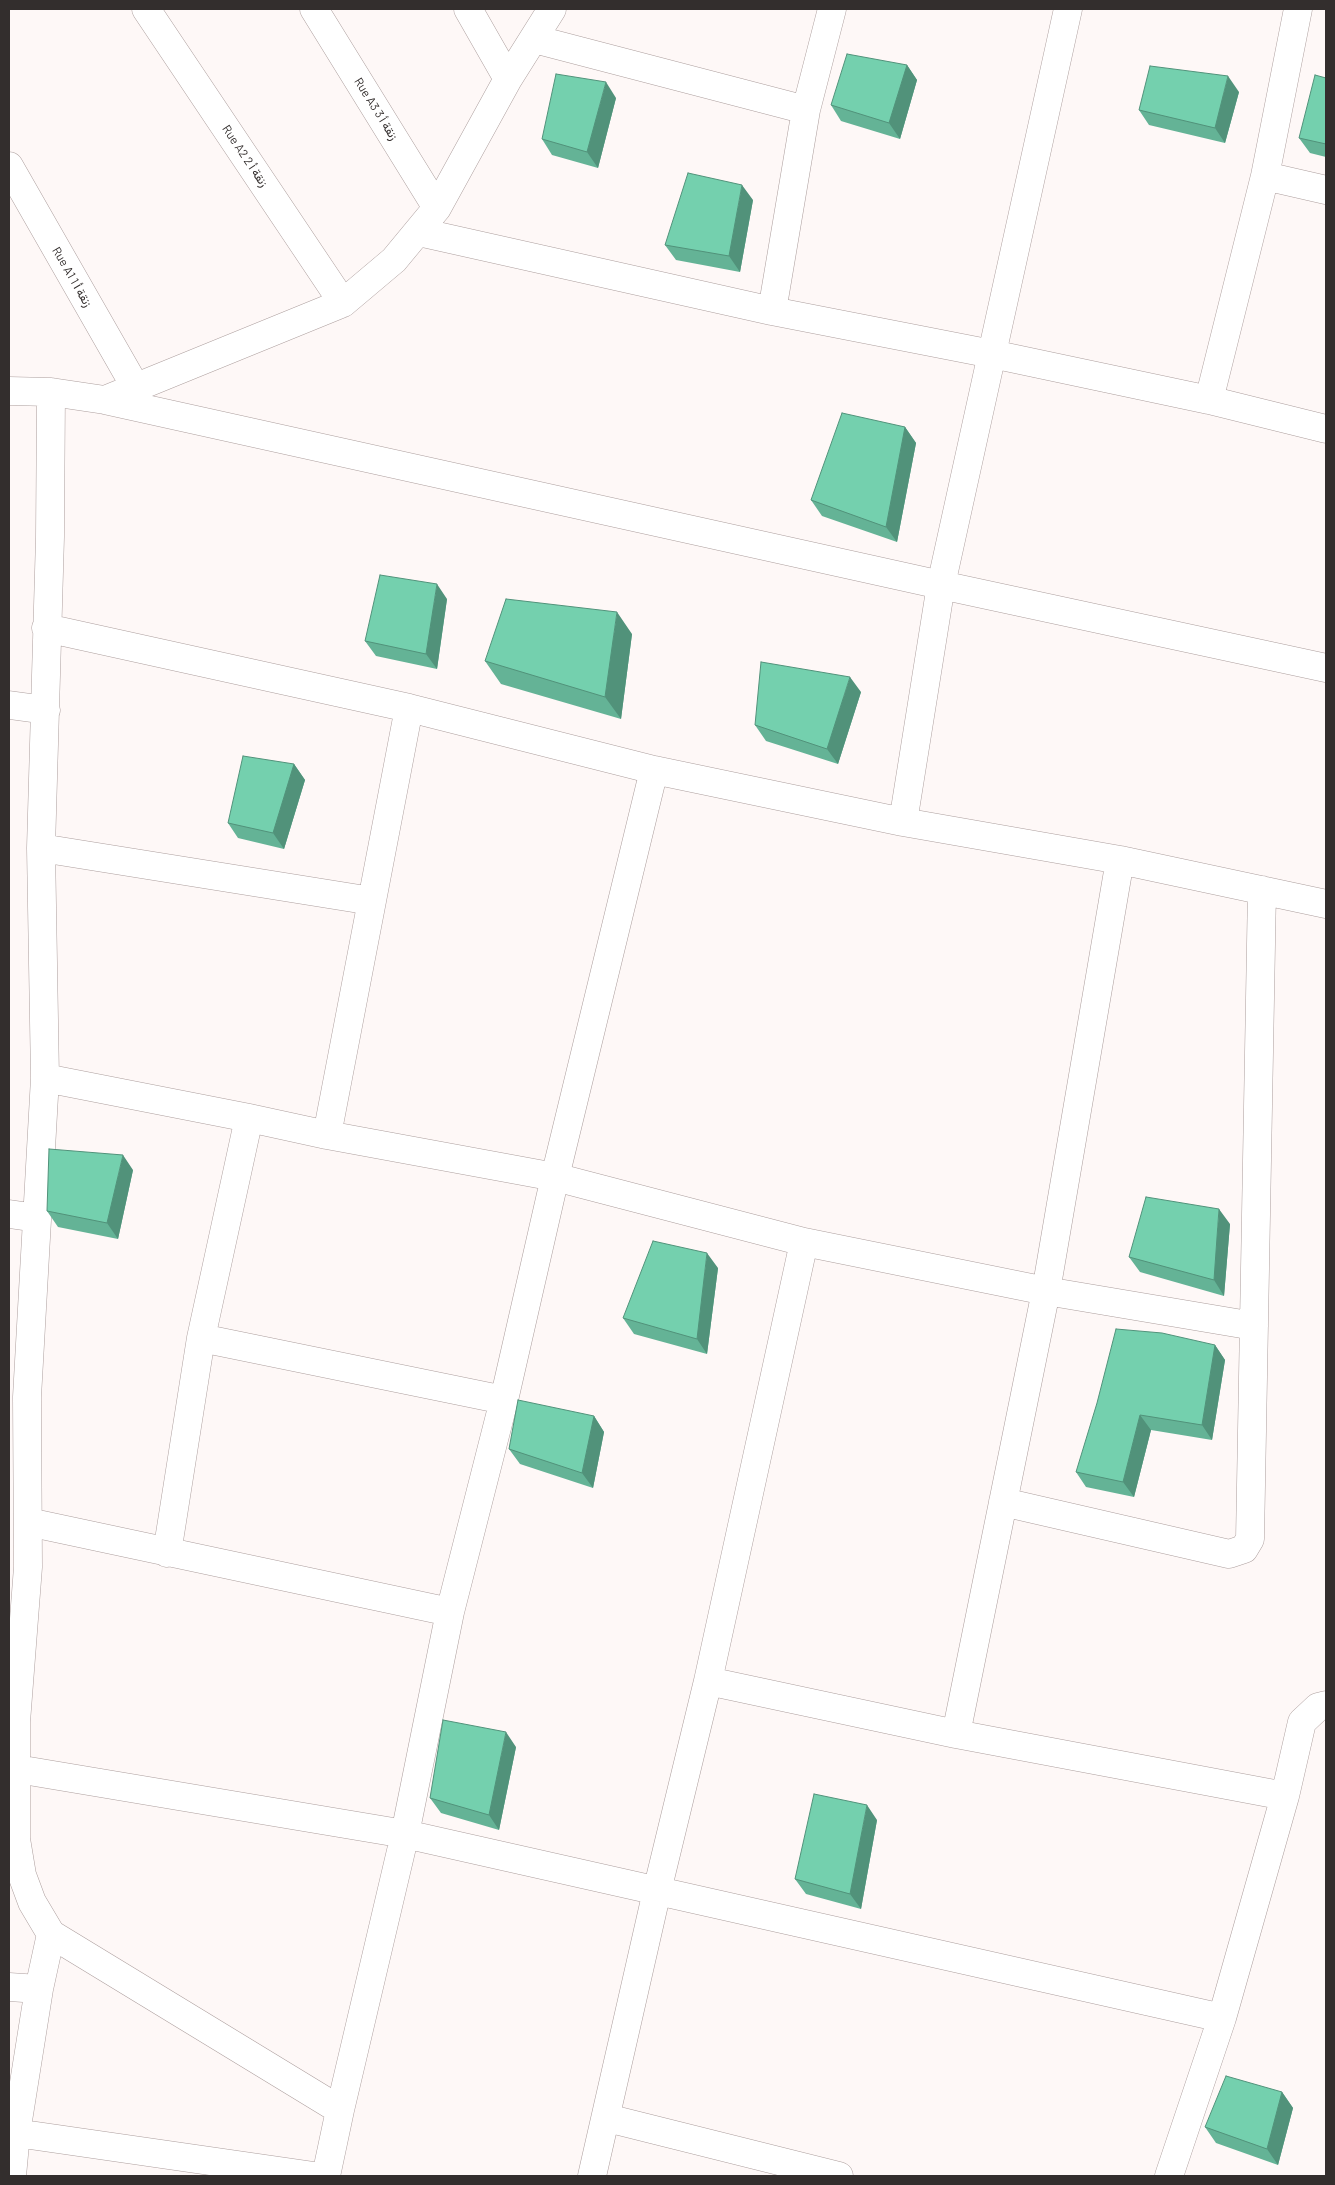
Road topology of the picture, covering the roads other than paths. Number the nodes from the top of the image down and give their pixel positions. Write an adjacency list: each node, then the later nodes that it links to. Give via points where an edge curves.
1 (146, 9): 16 (street, Rue A2 زنقة أ 2)
2 (314, 9): 14 (street, Rue A3 زنقة أ 3)
3 (468, 9): 9 (street)
4 (552, 9): 8 (street)
5 (832, 9): 10 (street)
6 (1068, 9): 18 (street)
7 (1298, 9): 12 (street)
8 (534, 39): 9 (street); 10 (street)
9 (508, 79): 14 (street)
10 (806, 110): 17 (street)
11 (9, 166): 19 (street, Rue A1 زنقة أ 1)
12 (1265, 176): 13 (street); 23 (street)
13 (1326, 190)
14 (437, 208): 15 (street)
15 (419, 232): 16 (street, via 394,260); 17 (street)
16 (343, 303): 19 (street)
17 (772, 311): 18 (street)
18 (992, 354): 23 (street); 25 (street)
19 (136, 388): 22 (street)
20 (9, 391): 21 (street)
21 (51, 392): 22 (street); 26 (street)
22 (106, 400): 25 (street)
23 (1209, 400): 24 (street)
24 (1326, 429)
25 (942, 585): 27 (street); 32 (street)
26 (46, 628): 29 (street); 30 (street)
27 (1326, 668)
28 (9, 705): 30 (street)
29 (409, 708): 31 (street); 36 (street)
30 (46, 710): 33 (street)
31 (654, 770): 32 (street); 41 (street)
32 (903, 822): 34 (street)
33 (41, 848): 36 (street); 38 (street)
34 (1120, 860): 35 (street); 45 (street)
35 (1262, 890): 37 (street); 46 (street)
36 (372, 901): 40 (street)
37 (1326, 904)
38 (45, 1078): 39 (street); 43 (street)
39 (249, 1118): 40 (street); 47 (street)
40 (326, 1135): 41 (street)
41 (555, 1177): 44 (street); 49 (street)
42 (9, 1214): 43 (street)
43 (37, 1218): 48 (street)
44 (804, 1242): 45 (street); 55 (street)
45 (1046, 1291): 46 (street); 50 (street)
46 (1254, 1326): 50 (street, via 1250,1539 1244,1549 1229,1554)
47 (201, 1338): 49 (street); 52 (street)
48 (18, 1395): 51 (street)
49 (504, 1400): 54 (street)
50 (1003, 1502): 58 (street)
51 (28, 1522): 52 (street); 53 (street)
52 (167, 1553): 54 (street)
53 (19, 1564): 57 (street)
54 (450, 1612): 61 (street)
55 (708, 1681): 58 (street); 63 (street)
56 (1326, 1705): 60 (street, via 1318,1707 1302,1722)
57 (12, 1721): 59 (street)
58 (956, 1734): 60 (street)
59 (17, 1769): 61 (street); 62 (street)
60 (1285, 1796): 67 (street)
61 (405, 1834): 63 (street); 68 (street)
62 (12, 1838): 64 (street, via 32,1902)
63 (657, 1891): 67 (street); 69 (street)
64 (51, 1934): 66 (street); 68 (street)
65 (9, 1987): 66 (street)
66 (39, 1989): 70 (street)
67 (1222, 2018): 76 (street)
68 (340, 2110): 73 (street)
69 (607, 2118): 74 (street); 75 (street)
70 (12, 2132): 71 (street); 72 (street)
71 (12, 2176)
72 (314, 2176)
73 (326, 2176)
74 (592, 2176)
75 (839, 2176)
76 (1169, 2176)

